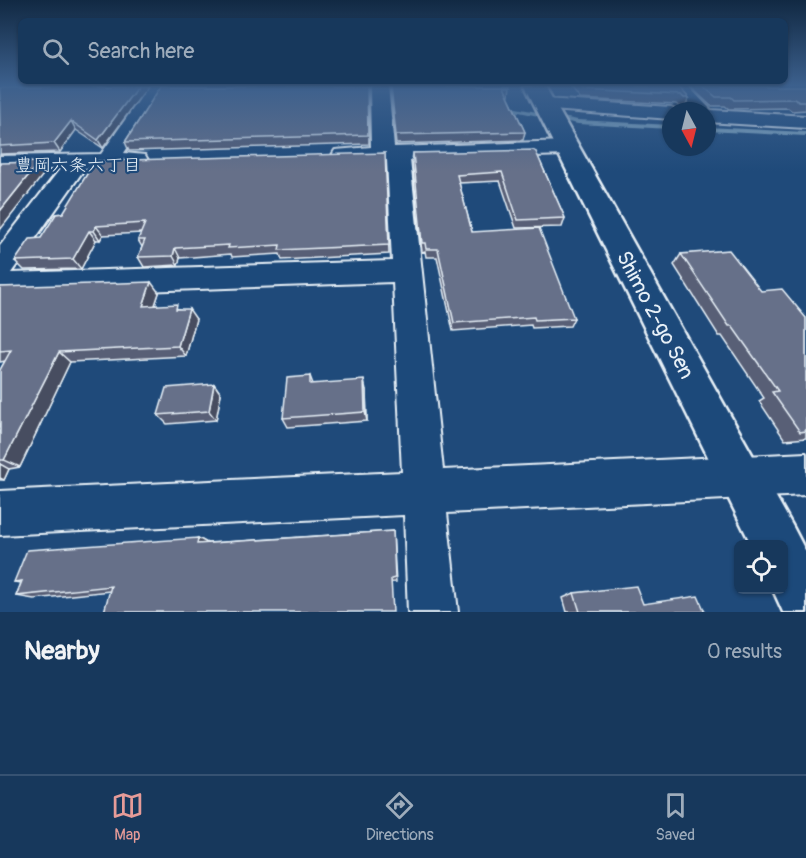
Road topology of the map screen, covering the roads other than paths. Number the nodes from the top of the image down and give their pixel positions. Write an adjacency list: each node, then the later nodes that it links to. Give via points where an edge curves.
1 (139, 115): 11 (street)
2 (384, 115): 8 (street)
3 (550, 115): 7 (street, Shimo 2-go Sen)
4 (653, 115): 7 (street)
5 (716, 117): 6 (street)
6 (806, 122)
7 (554, 123): 8 (street); 18 (street, Shimo 2-go Sen)
8 (391, 153): 9 (street); 15 (street)
9 (323, 155)
10 (156, 159): 11 (street)
11 (108, 160): 12 (street)
12 (78, 161): 13 (street); 14 (street)
13 (0, 163)
14 (0, 267)
15 (407, 271): 16 (street); 19 (street)
16 (0, 285)
17 (806, 474): 18 (street)
18 (741, 477): 19 (street); 21 (street, Shimo 2-go Sen)
19 (425, 494): 20 (street); 24 (street)
20 (0, 513)
21 (774, 540)
22 (788, 570): 23 (street)
23 (806, 604)
24 (433, 612)

